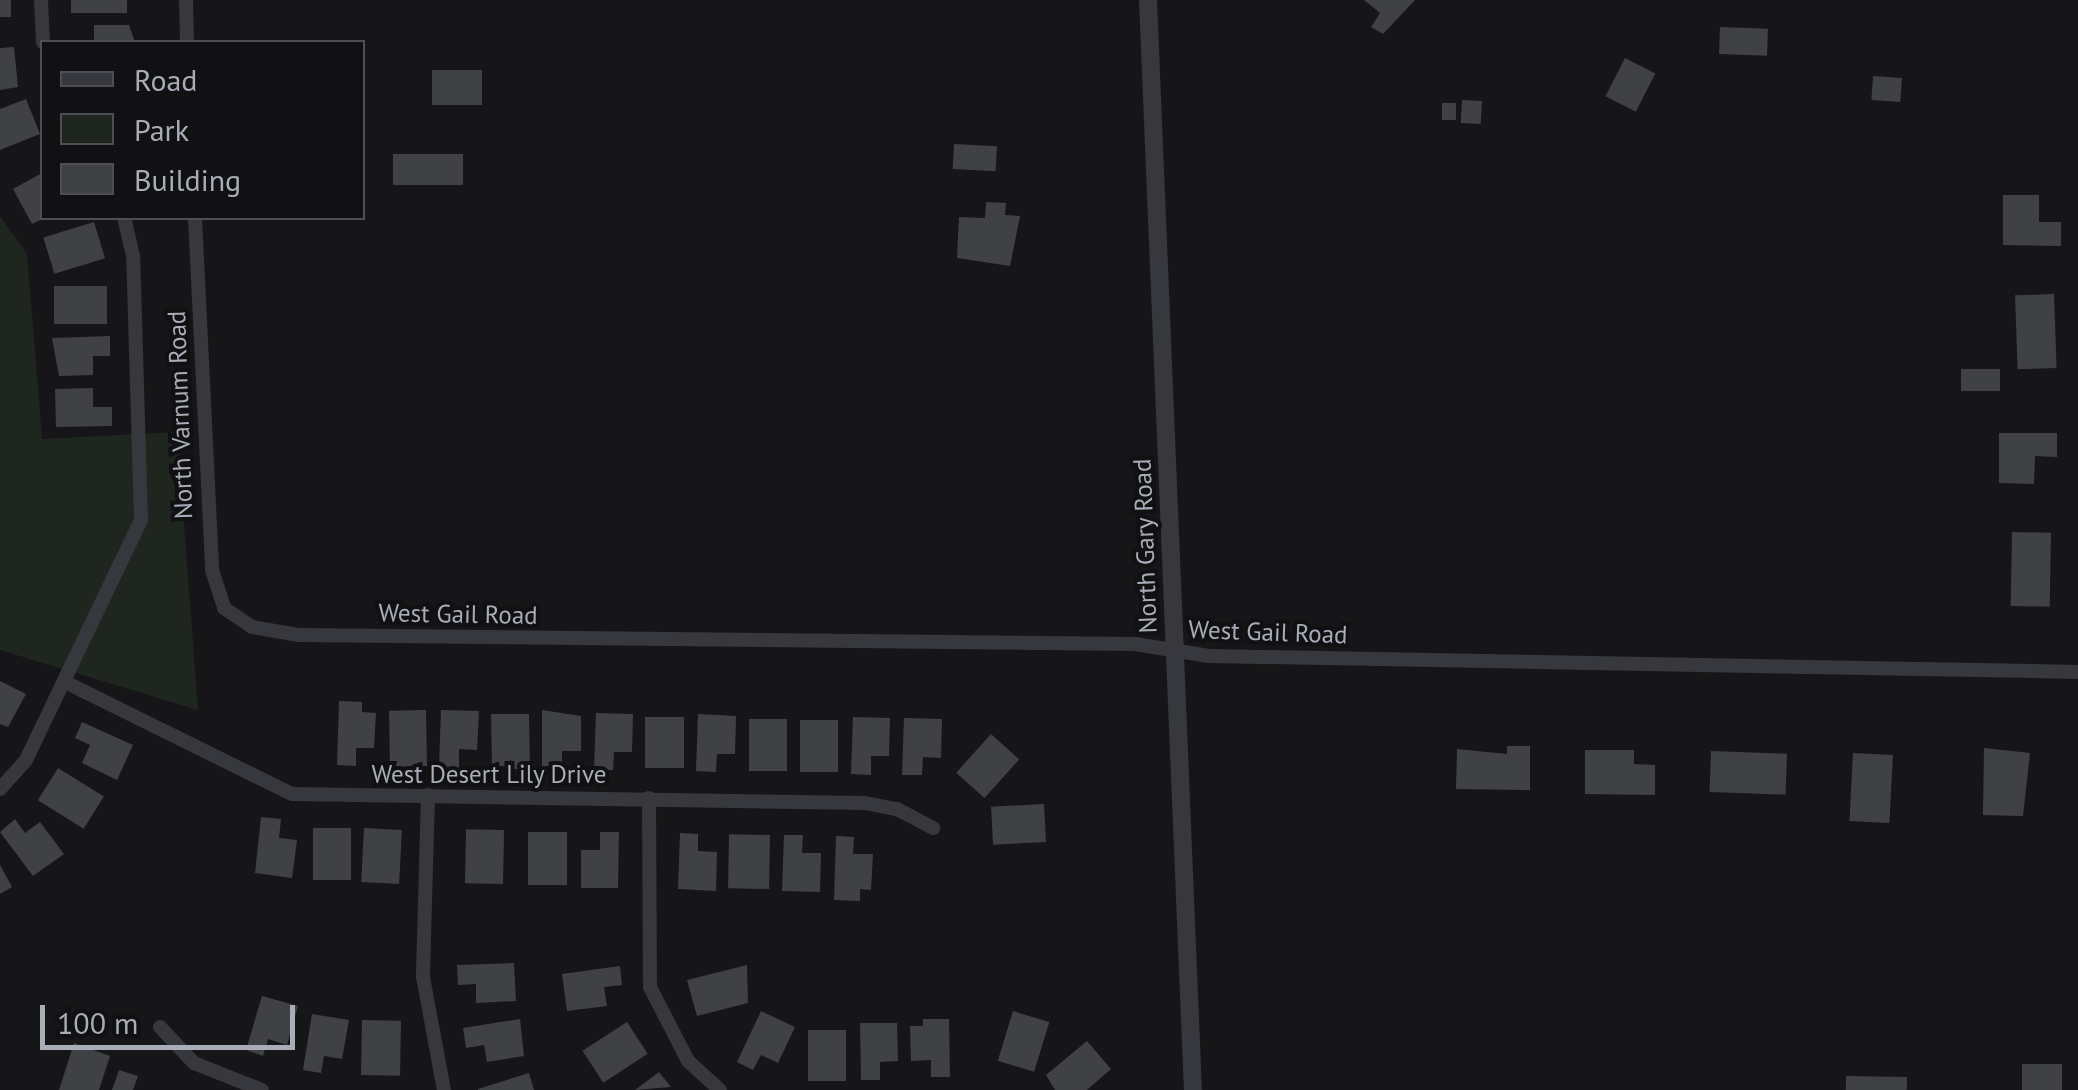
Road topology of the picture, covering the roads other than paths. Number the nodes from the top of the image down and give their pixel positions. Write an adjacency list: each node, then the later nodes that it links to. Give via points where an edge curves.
1 (42, 0): 4 (street)
2 (186, 0): 5 (street)
3 (1148, 0): 9 (street, North Gary Road)
4 (43, 40)
5 (188, 40)
6 (125, 220): 11 (street, via 134,256 140,520)
7 (195, 220): 8 (street, North Varnum Road, via 208,528)
8 (224, 608): 9 (street, West Gail Road, via 252,628 299,635 1135,644)
9 (1174, 651): 10 (street, West Gail Road); 20 (street, North Gary Road)
10 (2078, 672)
11 (66, 682): 12 (street, via 26,760); 13 (street, West Desert Lily Drive, via 292,794)
12 (0, 789)
13 (428, 795): 14 (street, West Desert Lily Drive); 17 (street, via 423,978)
14 (649, 798): 15 (street, West Desert Lily Drive, via 865,803 897,809); 19 (street, via 650,986 688,1061)
15 (933, 828)
16 (160, 1026): 18 (street, via 194,1063)
17 (440, 1089)
18 (262, 1090)
19 (720, 1090)
20 (1193, 1090)

